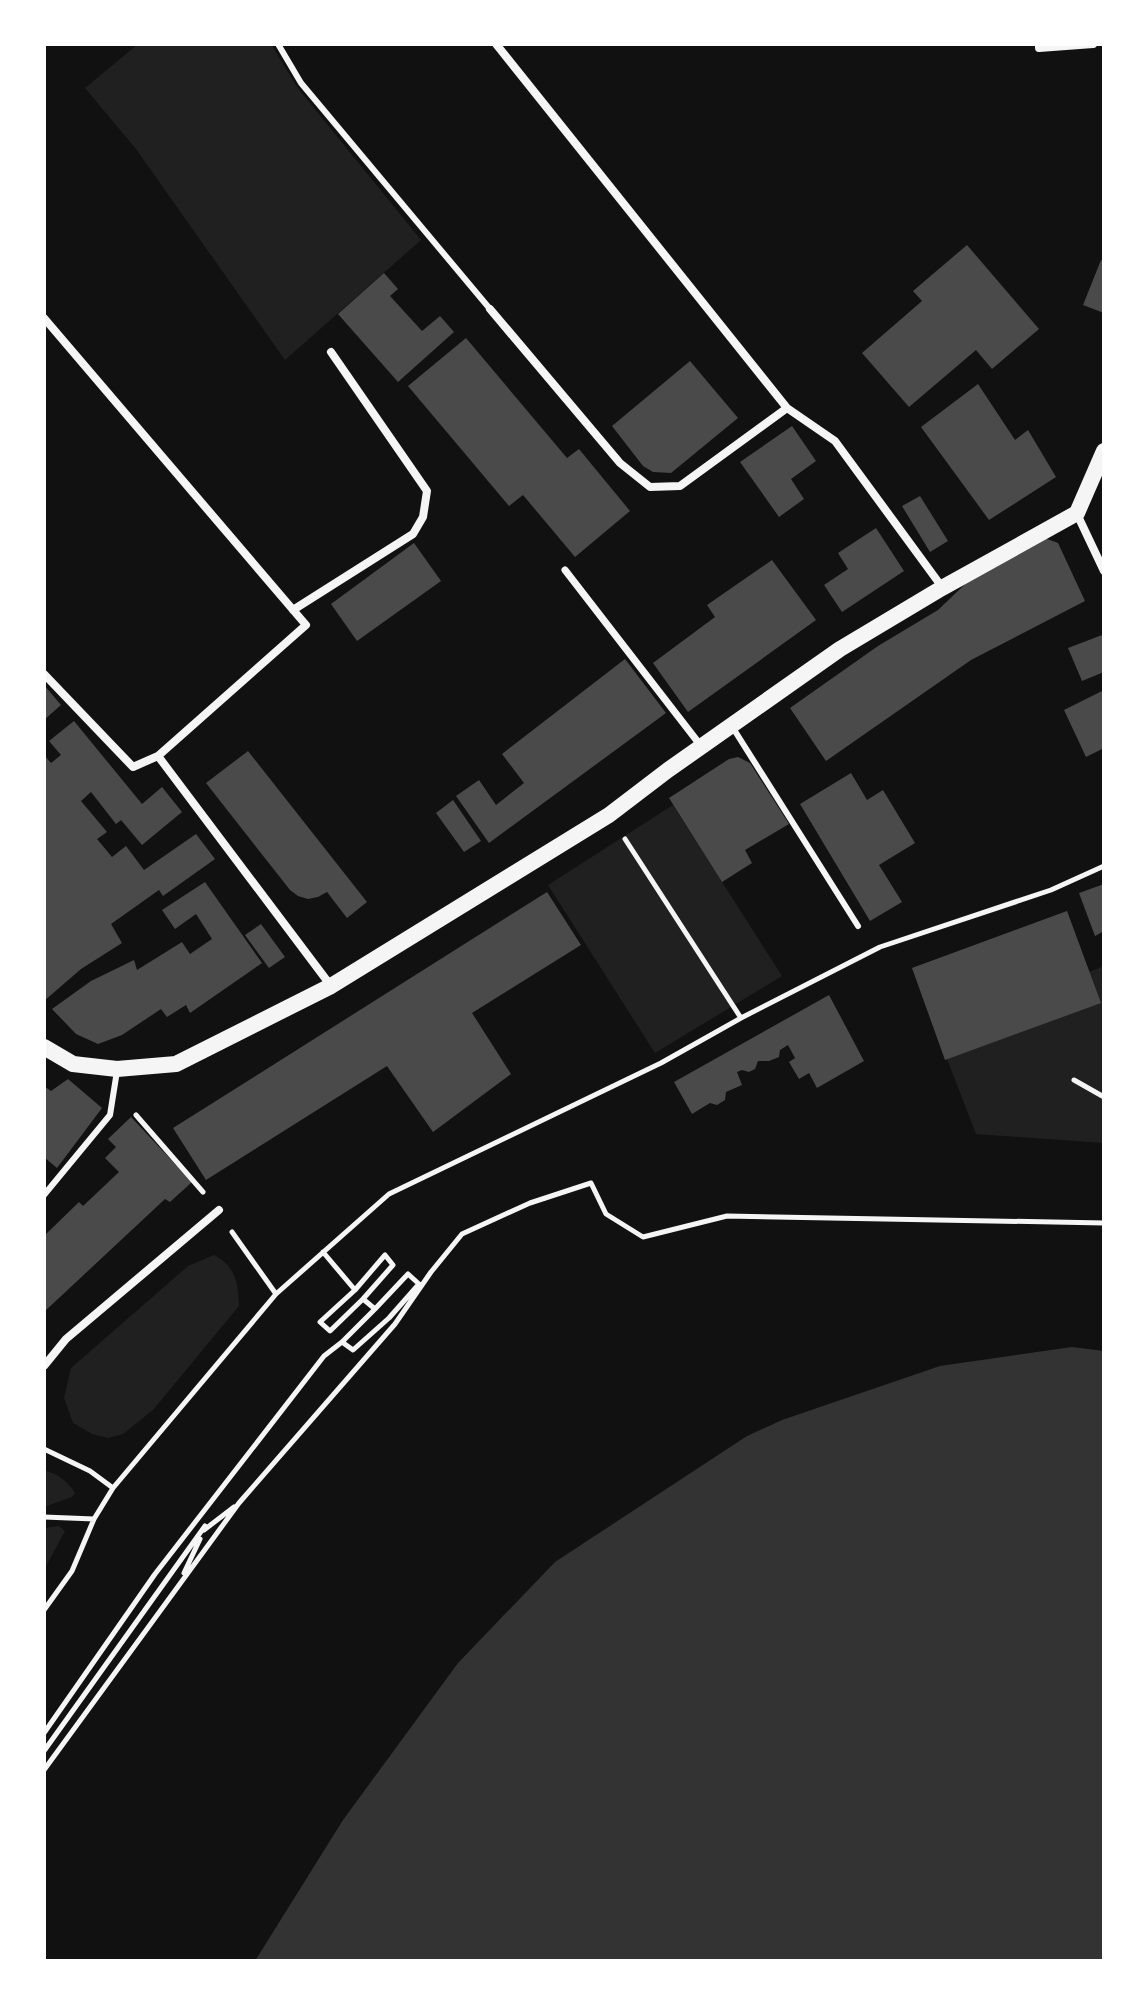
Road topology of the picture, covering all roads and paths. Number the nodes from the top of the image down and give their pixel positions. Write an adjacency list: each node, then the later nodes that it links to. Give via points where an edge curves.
1 (278, 44): 5 (lane, via 301,83)
2 (496, 44): 8 (street)
3 (1039, 44): 4 (street)
4 (1093, 44)
5 (490, 309): 8 (street, via 620,463 650,487 680,486)
6 (44, 318): 14 (street)
7 (331, 352): 14 (street, via 427,491 423,517 413,534)
8 (787, 408): 13 (street, via 835,441)
9 (1104, 451): 10 (main road)
10 (1077, 513): 12 (street); 13 (main road)
11 (565, 570): 17 (street)
12 (1104, 571)
13 (942, 588): 16 (main road, via 840,649)
14 (293, 610): 18 (street, via 306,625)
15 (44, 674): 18 (street, via 133,767)
16 (731, 725): 17 (main road); 21 (lane)
17 (702, 748): 19 (main road)
18 (158, 756): 22 (street)
19 (609, 815): 22 (main road); 23 (path)
20 (1104, 866): 23 (path, via 1051,890 880,947)
21 (858, 926)
22 (331, 986): 25 (main road, via 176,1064)
23 (741, 1018): 31 (path, via 661,1063 389,1194)
24 (44, 1047): 25 (main road, via 73,1064)
25 (117, 1069): 28 (lane, via 110,1115); 29 (path, via 134,1112)
26 (1074, 1080): 27 (path)
27 (1104, 1097)
28 (44, 1195)
29 (219, 1210): 33 (path); 39 (street, via 66,1339)
30 (1104, 1223): 37 (path, via 727,1216 643,1237 606,1214 591,1183 462,1234)
31 (323, 1252): 32 (path); 33 (path)
32 (355, 1290): 34 (path, via 385,1255 393,1265); 34 (path, via 320,1322 330,1331)
33 (276, 1294): 41 (path)
34 (363, 1299): 35 (path)
35 (375, 1309): 36 (path, via 408,1274 419,1284); 38 (path)
36 (389, 1318): 37 (path); 38 (path, via 353,1350)
37 (395, 1324): 42 (path)
38 (342, 1342): 48 (path, via 324,1356 155,1574)
39 (44, 1366)
40 (44, 1449): 41 (path)
41 (113, 1488): 44 (path)
42 (239, 1503): 45 (path); 46 (path)
43 (44, 1517): 44 (path)
44 (94, 1519): 47 (path, via 72,1571)
45 (205, 1526): 46 (path); 49 (path)
46 (178, 1585): 50 (path)
47 (44, 1610)
48 (44, 1733)
49 (44, 1751)
50 (44, 1770)

